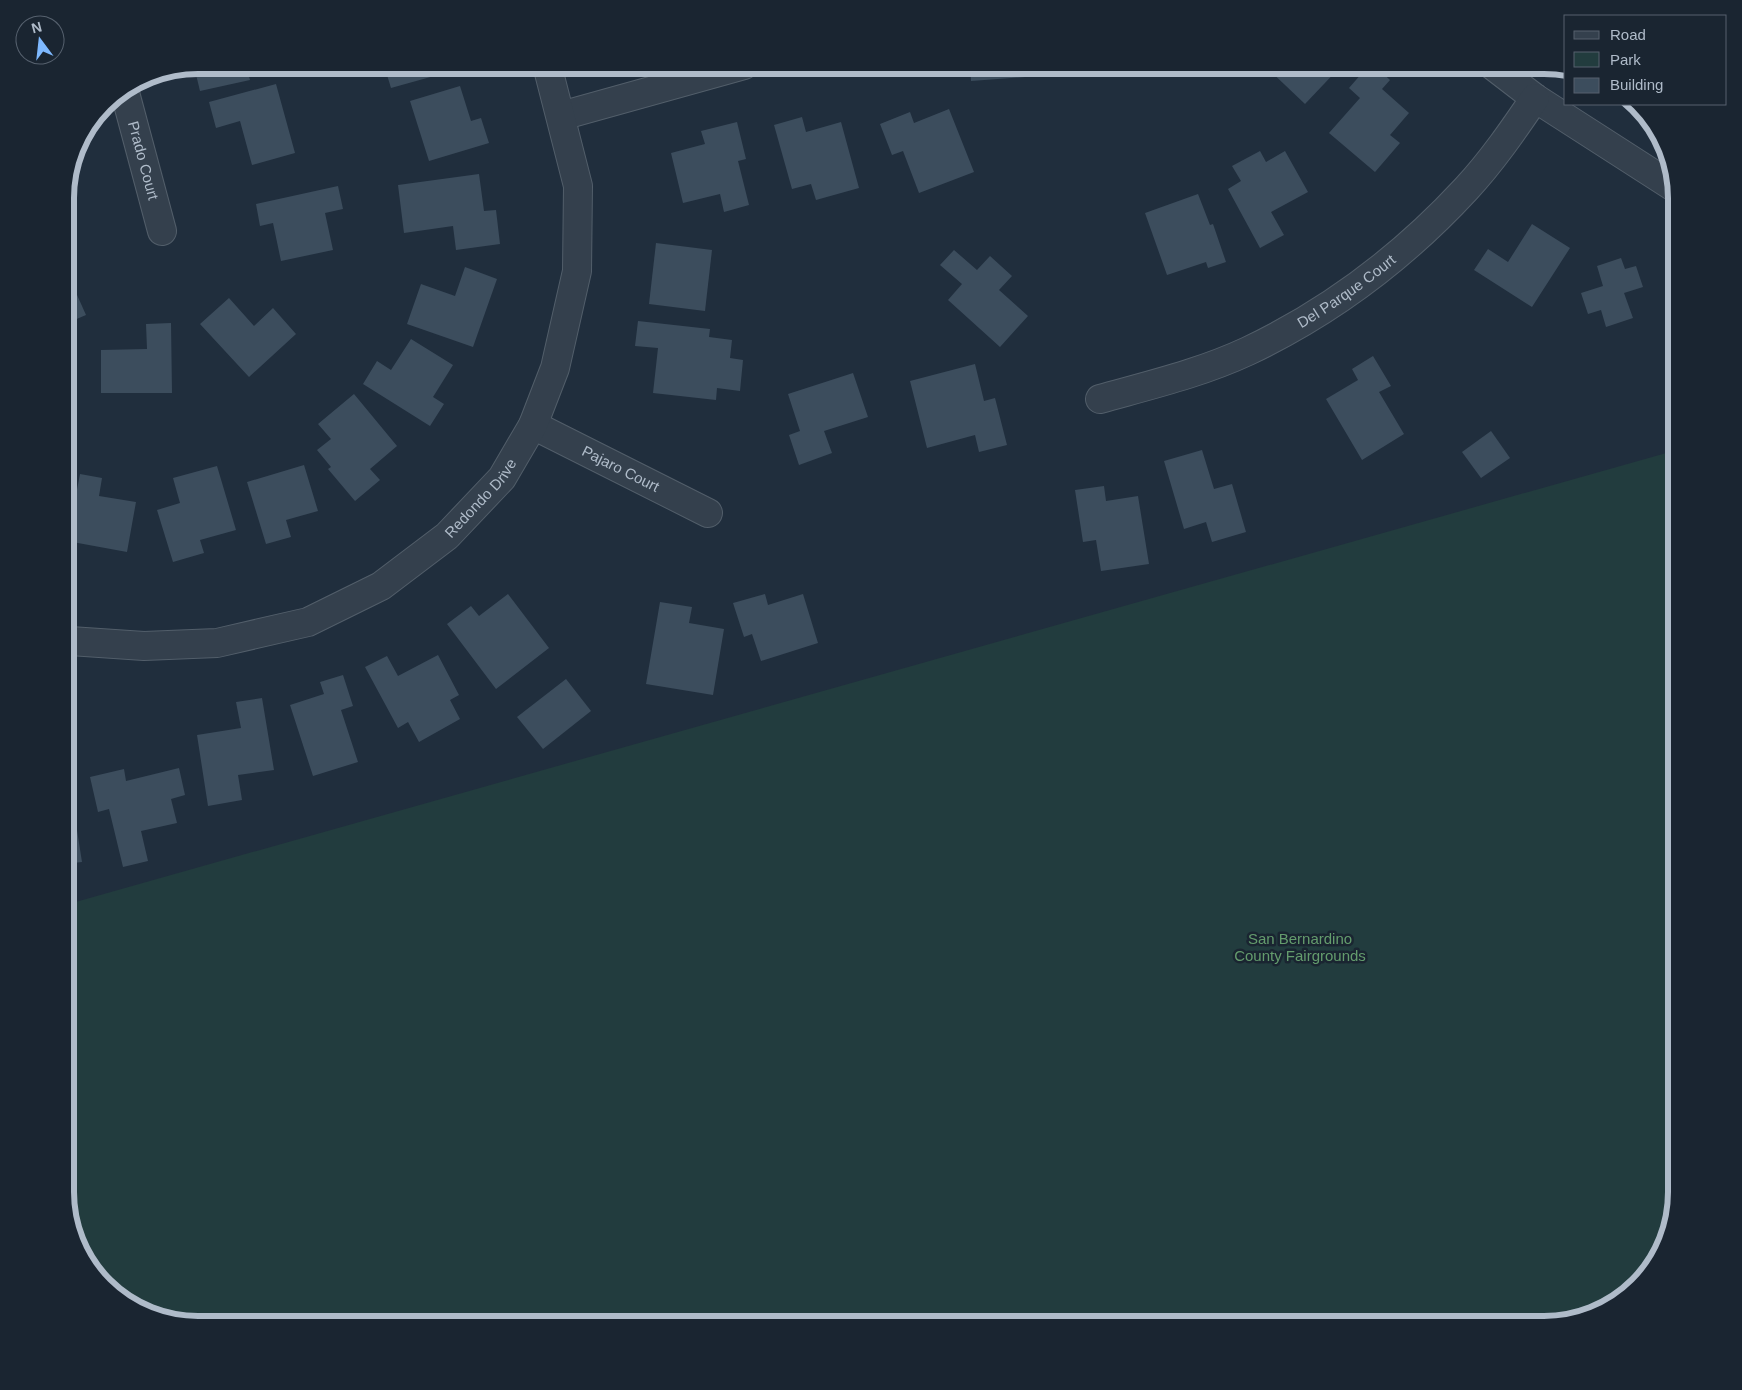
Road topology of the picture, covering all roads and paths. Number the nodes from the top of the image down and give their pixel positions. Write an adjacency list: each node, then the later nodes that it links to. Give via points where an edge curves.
1 (549, 74): 6 (street, Redondo Drive)
2 (712, 74): 6 (street)
3 (1504, 74): 5 (street)
4 (126, 97): 8 (street, Prado Court)
5 (1535, 98): 7 (street); 9 (street, Del Parque Court, via 1466,188 1409,245 1358,286 1304,321 1247,351 1184,376)
6 (561, 116): 10 (street, Redondo Drive, via 578,186 577,271 555,368)
7 (1667, 183)
8 (162, 230)
9 (1100, 399)
10 (533, 425): 11 (street, Pajaro Court); 12 (street, Redondo Drive, via 502,478 447,536 381,586 308,622 217,643 144,646)
11 (708, 513)
12 (74, 641)

